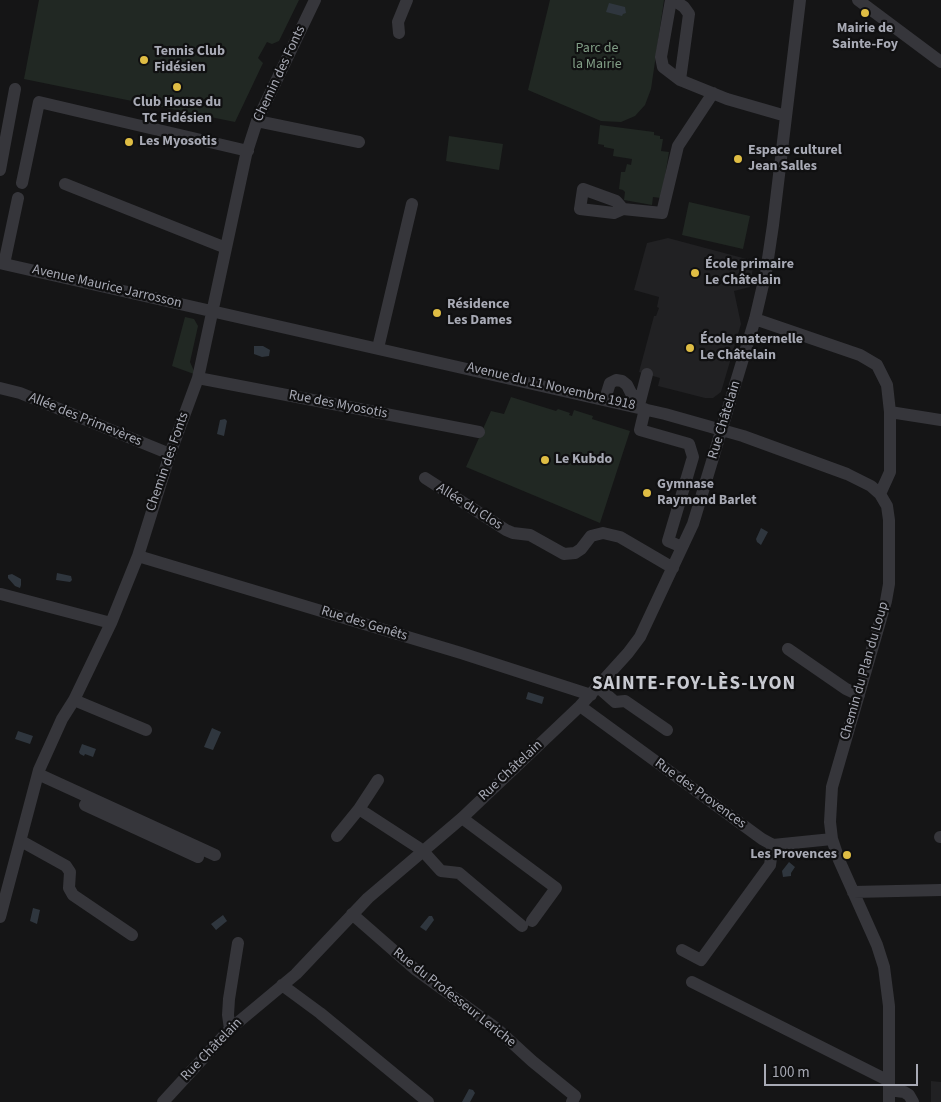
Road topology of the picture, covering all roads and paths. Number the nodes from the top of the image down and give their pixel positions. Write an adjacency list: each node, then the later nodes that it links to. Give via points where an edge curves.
1 (315, 0): 12 (street, Chemin des Fonts)
2 (407, 0): 6 (street, via 398,22)
3 (672, 0): 8 (street, via 689,14); 8 (street, via 660,57 663,67)
4 (800, 0): 11 (street, Rue Châtelain)
5 (858, 0): 7 (street)
6 (400, 33)
7 (941, 62)
8 (680, 80): 10 (street)
9 (16, 89): 15 (street)
10 (713, 93): 11 (street); 20 (street, via 678,146 662,213)
11 (786, 116): 24 (street, Rue Châtelain, via 773,225)
12 (257, 121): 13 (street); 14 (street, Chemin des Fonts)
13 (359, 142)
14 (248, 150): 16 (street, via 39,102); 21 (street, Chemin des Fonts)
15 (0, 170)
16 (22, 183)
17 (65, 184): 21 (street)
18 (18, 198): 22 (street)
19 (412, 204): 25 (street)
20 (623, 209)
21 (226, 248): 23 (street, Chemin des Fonts)
22 (2, 263): 23 (street, Avenue Maurice Jarrosson)
23 (213, 310): 25 (street, Avenue du 11 Novembre 1918); 27 (street, Chemin des Fonts)
24 (756, 320): 31 (street, via 860,355 876,366 887,385); 33 (street, Rue Châtelain)
25 (378, 348): 29 (street, Avenue du 11 Novembre 1918)
26 (647, 374): 30 (street)
27 (198, 378): 34 (street, Rue des Myosotis); 35 (street, Chemin des Fonts)
28 (0, 388): 35 (street, Allée des Primevères, via 20,393)
29 (605, 399): 30 (street, Avenue du 11 Novembre 1918); 30 (street, via 610,384 616,380 622,381)
30 (642, 404): 33 (street, Avenue du 11 Novembre 1918); 38 (street, via 640,430 689,444 693,457 668,541)
31 (890, 412): 32 (street); 37 (street, via 890,472)
32 (941, 420)
33 (723, 430): 37 (street, Avenue du 11 Novembre 1918, via 847,474); 38 (street, Rue Châtelain, via 693,524)
34 (479, 432)
35 (170, 454): 39 (street, Chemin des Fonts)
36 (424, 478): 40 (street, Allée du Clos, via 506,530 530,535 564,554 575,553 591,536 603,533 620,537)
37 (880, 494): 45 (street, Chemin du Plan du Loup, via 887,506 889,520 889,584)
38 (682, 547): 40 (street, Rue Châtelain)
39 (138, 556): 42 (street, Chemin des Fonts); 44 (street, Rue des Genêts)
40 (673, 568): 44 (street, Rue Châtelain, via 640,637)
41 (0, 594): 42 (street)
42 (111, 623): 46 (street, Chemin des Fonts)
43 (788, 650): 45 (street)
44 (594, 691): 47 (street, Rue Châtelain); 49 (street, Rue des Genêts, via 615,702 625,701)
45 (859, 695): 55 (street, Chemin du Plan du Loup, via 832,787)
46 (74, 700): 48 (street); 50 (street, Chemin des Fonts, via 62,719)
47 (580, 706): 53 (street, Rue Châtelain); 57 (street, Rue des Provences)
48 (146, 730)
49 (667, 730)
50 (37, 778): 56 (street, Chemin des Fonts); 59 (street); 60 (street)
51 (378, 780): 52 (street)
52 (359, 809): 54 (street); 58 (street)
53 (462, 818): 58 (street, Rue Châtelain); 58 (street, via 556,888 527,924 459,874 441,871)
54 (337, 836)
55 (832, 839): 57 (street); 62 (street, Chemin du Plan du Loup)
56 (21, 841): 64 (street, Chemin des Fonts); 65 (street, via 66,866 73,894)
57 (774, 845): 67 (street, via 770,865 701,960)
58 (422, 850): 63 (street, Rue Châtelain)
59 (215, 854)
60 (198, 857)
61 (941, 890): 62 (street)
62 (852, 892): 71 (street, Chemin du Plan du Loup, via 884,967 889,1006)
63 (352, 914): 69 (street, Rue Châtelain); 74 (street, Rue du Professeur Leriche, via 416,970 496,1028 575,1096)
64 (0, 917)
65 (132, 935)
66 (238, 943): 70 (street, via 229,999)
67 (682, 950)
68 (692, 982): 71 (street)
69 (282, 985): 70 (street, Rue Châtelain); 73 (street)
70 (230, 1029): 72 (street, Rue Châtelain)
71 (889, 1091): 75 (street, via 904,1092)
72 (163, 1102)
73 (428, 1102)
74 (572, 1102)
75 (913, 1102)

